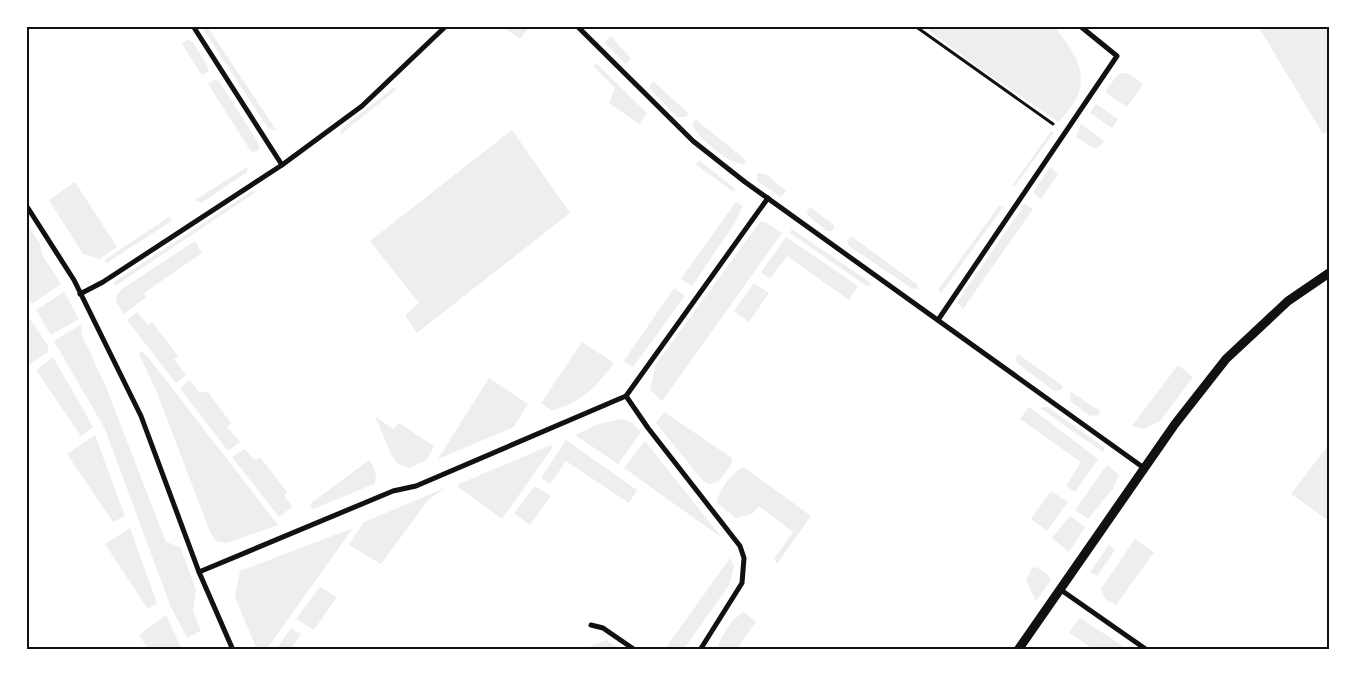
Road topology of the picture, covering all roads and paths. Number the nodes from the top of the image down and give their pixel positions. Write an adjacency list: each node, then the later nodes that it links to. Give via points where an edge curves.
1 (193, 26): 7 (street)
2 (446, 26): 7 (street, via 362,106)
3 (577, 26): 8 (street, via 693,141)
4 (915, 26): 6 (path)
5 (1080, 26): 6 (street, via 1117,56)
6 (1062, 133): 12 (street)
7 (282, 165): 11 (street)
8 (768, 198): 12 (street); 13 (street)
9 (26, 205): 11 (street)
10 (1329, 273): 14 (street, via 1288,301 1226,359)
11 (80, 294): 15 (street, via 141,416)
12 (938, 320): 14 (street)
13 (626, 396): 15 (street, via 416,486 393,491); 20 (street, via 740,546 744,564 742,583)
14 (1144, 468): 16 (street)
15 (199, 572): 18 (street)
16 (1061, 590): 21 (street); 22 (street)
17 (591, 625): 19 (street, via 603,628)
18 (233, 650)
19 (635, 650)
20 (700, 650)
21 (1018, 650)
22 (1146, 650)

